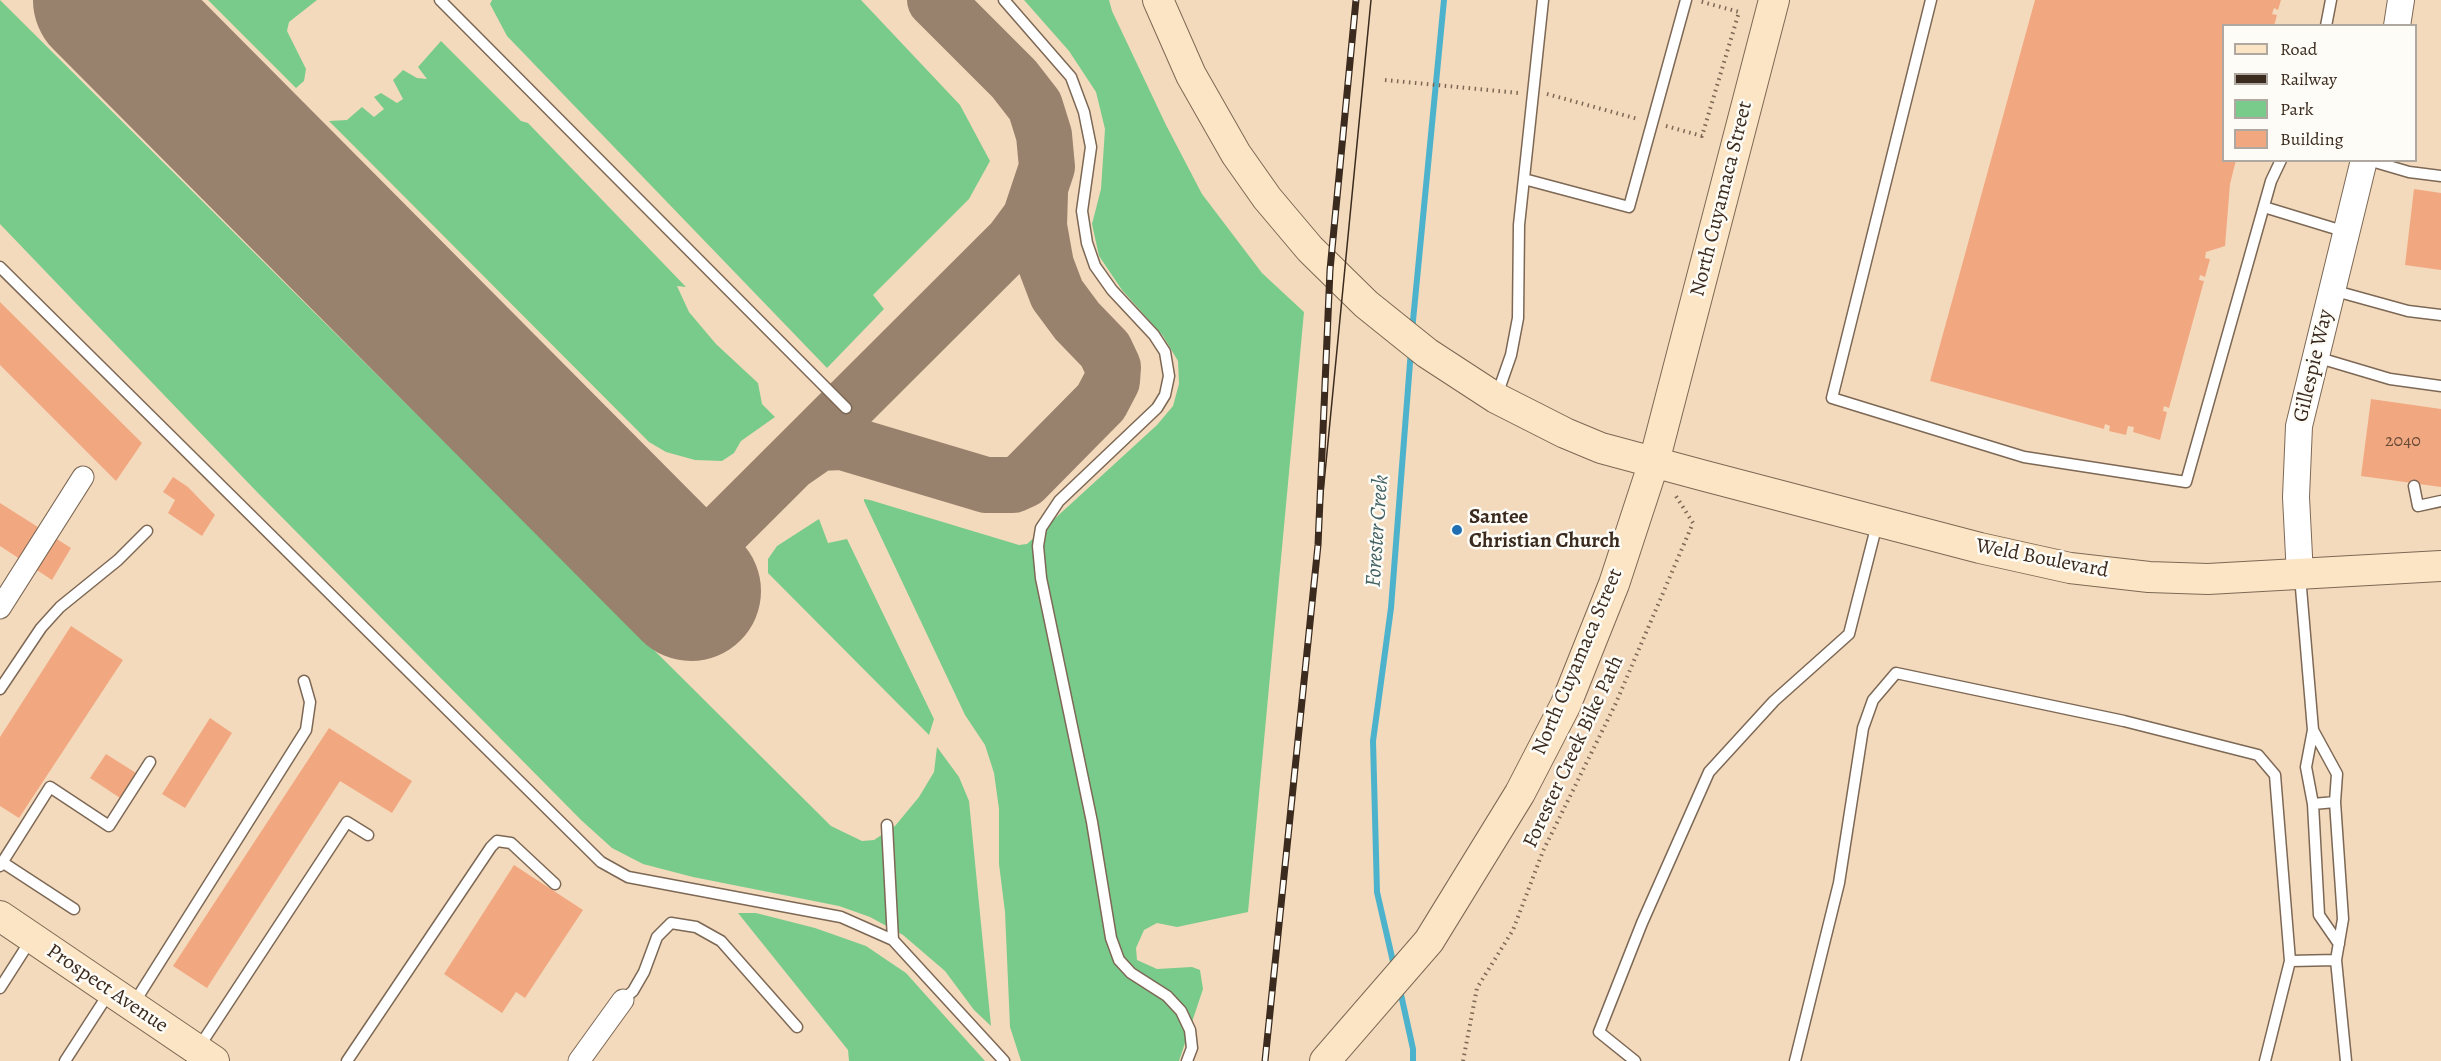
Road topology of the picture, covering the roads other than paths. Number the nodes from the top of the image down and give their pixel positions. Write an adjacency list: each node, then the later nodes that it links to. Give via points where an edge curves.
1 (440, 0): 25 (lane)
2 (1004, 0): 61 (lane, via 1071,77 1091,147 1083,211 1086,243 1095,266 1112,290 1165,352 1169,376 1158,408 1059,501 1047,515 1038,546 1111,938 1119,960 1131,973 1167,996 1181,1011 1190,1030 1192,1048)
3 (1158, 0): 24 (main road, Weld Boulevard, via 1191,75 1236,154 1291,227 1358,297 1408,339)
4 (1543, 0): 16 (lane)
5 (1686, 0): 16 (lane, via 1629,207)
6 (1774, 0): 26 (main road, North Cuyamaca Street)
7 (1931, 0): 17 (lane, via 1832,398 2024,457 2186,482)
8 (2331, 0): 10 (lane)
9 (2401, 0): 11 (street)
10 (2326, 24)
11 (2397, 24)
12 (2280, 162): 17 (lane)
13 (2365, 162): 18 (street, Gillespie Way)
14 (2373, 162): 15 (lane)
15 (2441, 176)
16 (1524, 179): 24 (lane, via 1519,225 1518,318 1511,355)
17 (2264, 207): 18 (lane)
18 (2346, 232): 20 (street, Gillespie Way)
19 (0, 267): 48 (lane, via 601,862 628,877 841,917)
20 (2332, 290): 21 (lane, via 2408,311); 22 (street, Gillespie Way)
21 (2441, 315)
22 (2316, 357): 23 (lane, via 2390,379); 33 (street, Gillespie Way, via 2297,448)
23 (2441, 386)
24 (1496, 398): 26 (main road, Weld Boulevard, via 1601,448)
25 (846, 408)
26 (1654, 462): 30 (main road, Weld Boulevard); 62 (main road, North Cuyamaca Street, via 1614,584 1566,704 1520,793 1429,941)
27 (84, 477): 34 (street)
28 (2414, 486): 29 (lane, via 2418,506)
29 (2441, 501)
30 (1878, 522): 33 (main road, Weld Boulevard, via 2025,559 2110,573 2208,579); 63 (lane, via 1849,634 1774,701 1709,772 1599,1032)
31 (147, 531): 36 (lane, via 60,607)
32 (2441, 566): 33 (main road, Weld Boulevard)
33 (2300, 576): 37 (lane)
34 (0, 608)
35 (304, 681): 53 (lane, via 310,702 306,730)
36 (0, 689)
37 (2313, 730): 39 (lane, via 2337,774); 40 (lane, via 2306,767)
38 (150, 762): 43 (lane, via 109,826 50,787)
39 (2335, 802): 40 (lane); 49 (lane, via 2343,919)
40 (2313, 804): 49 (lane, via 2319,915)
41 (887, 825): 48 (lane)
42 (368, 835): 56 (lane, via 347,822)
43 (1, 864): 45 (lane)
44 (555, 884): 59 (lane, via 511,843 497,841)
45 (74, 909)
46 (0, 916): 47 (main road, Prospect Avenue)
47 (32, 938): 52 (lane); 53 (main road, Prospect Avenue)
48 (893, 940): 60 (lane)
49 (2339, 944): 50 (lane)
50 (2336, 960): 51 (lane); 66 (lane)
51 (2289, 961): 64 (lane, via 2275,775 2258,754 1896,673 1873,700 1863,728 1839,883); 65 (lane)
52 (0, 988)
53 (121, 998): 56 (main road, Prospect Avenue); 58 (lane)
54 (623, 1000): 55 (lane, via 644,972 657,937 671,923 696,927 721,941); 57 (street)
55 (797, 1027)
56 (206, 1056)
57 (583, 1060)
58 (65, 1061)
59 (347, 1061)
60 (1004, 1061)
61 (1187, 1061)
62 (1326, 1061)
63 (1635, 1061)
64 (1795, 1061)
65 (2265, 1061)
66 (2346, 1061)

